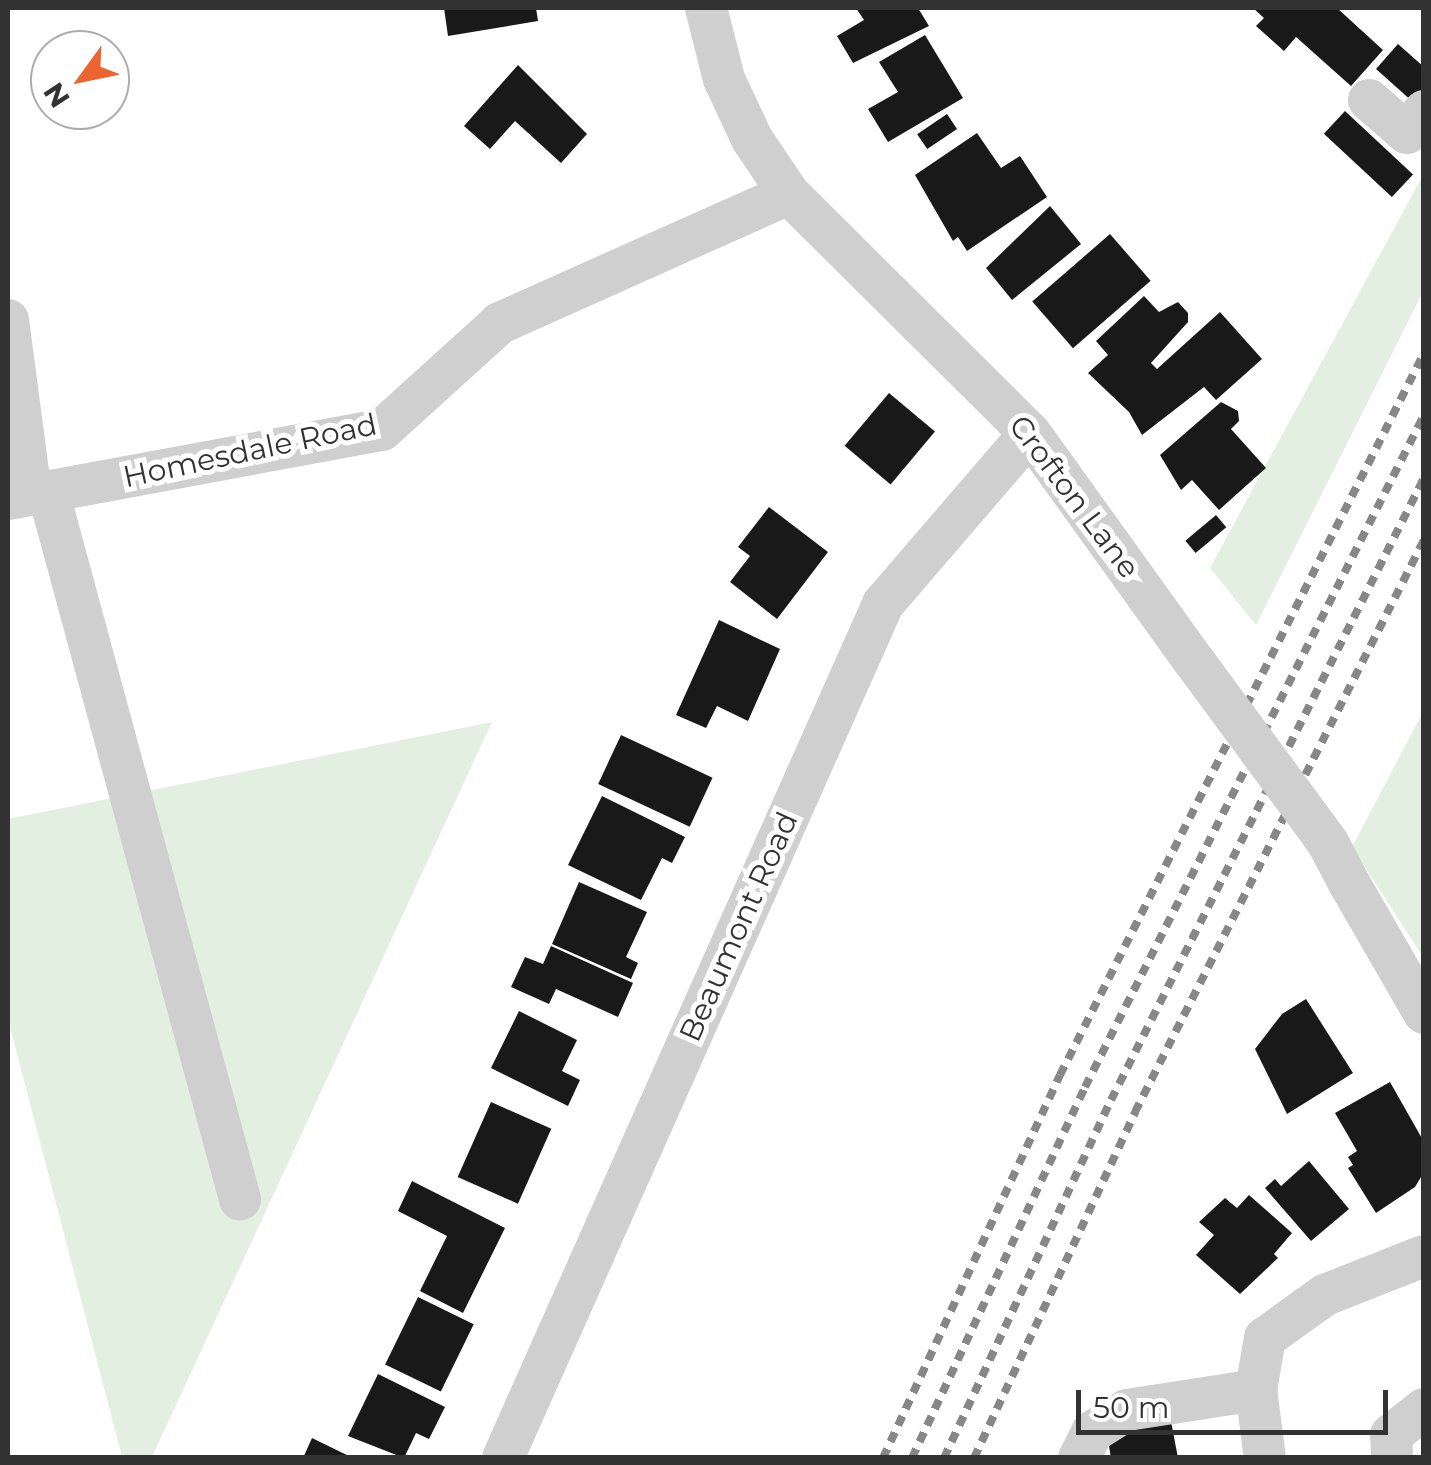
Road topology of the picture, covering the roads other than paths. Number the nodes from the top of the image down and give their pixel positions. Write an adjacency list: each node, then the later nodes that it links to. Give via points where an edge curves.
1 (706, 8): 4 (street, Crofton Lane, via 724,78)
2 (1369, 100): 3 (street, via 1407,133)
3 (1424, 112)
4 (788, 194): 6 (street, Crofton Lane); 7 (street, Homesdale Road, via 500,323 382,430)
5 (8, 320): 7 (street)
6 (1030, 432): 8 (street, Crofton Lane, bridge, via 1328,844); 13 (street, Beaumont Road, via 883,604)
7 (29, 495): 9 (street)
8 (1424, 1013)
9 (240, 1199)
10 (1424, 1256): 11 (street, via 1325,1295 1265,1338)
11 (1256, 1390): 14 (street, via 1127,1410 1092,1432); 15 (street)
12 (1424, 1409): 16 (street, via 1390,1435)
13 (503, 1458)
14 (1080, 1458)
15 (1265, 1458)
16 (1392, 1458)

